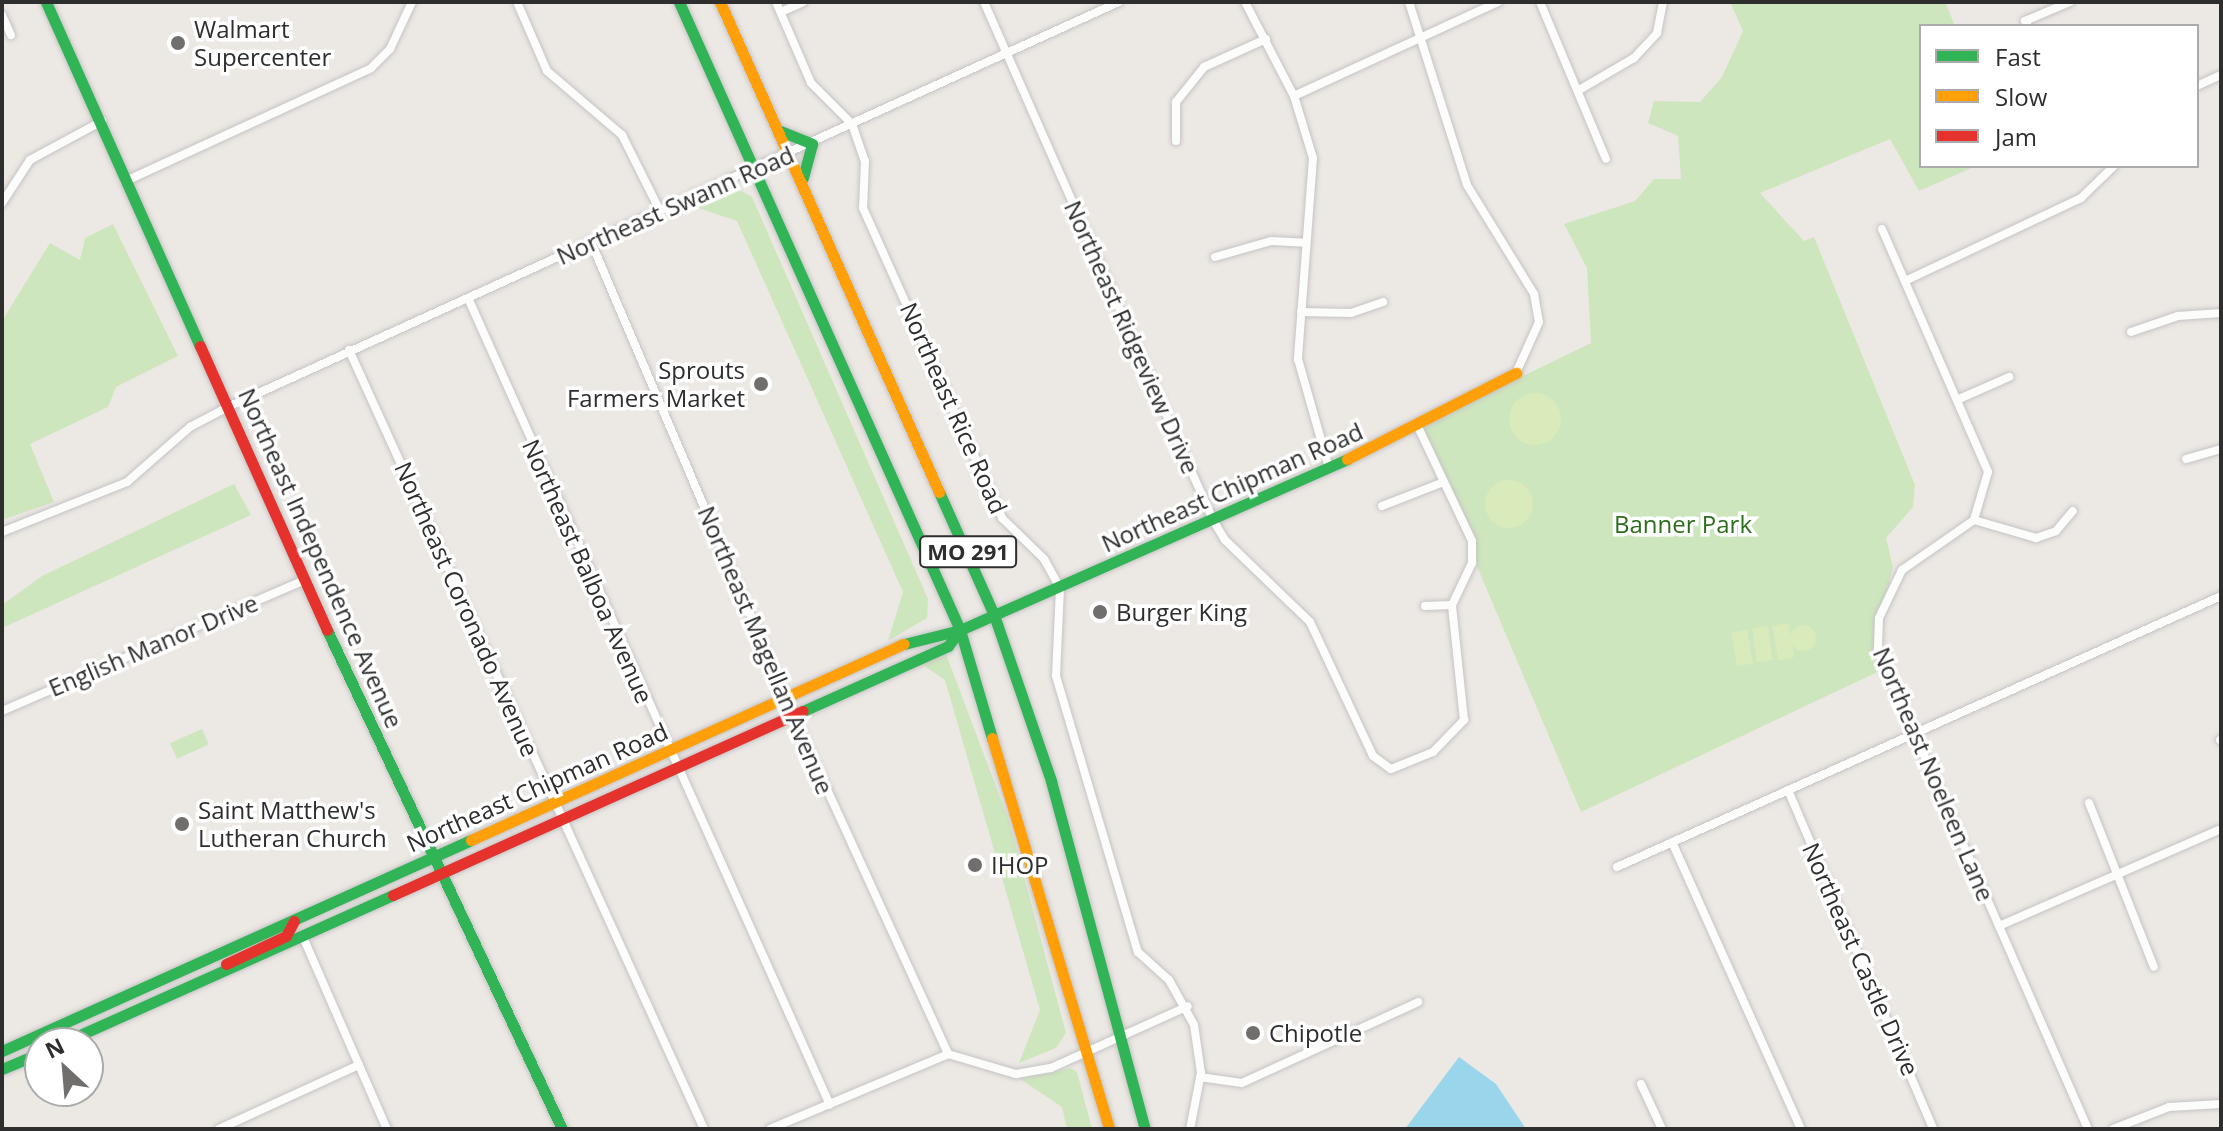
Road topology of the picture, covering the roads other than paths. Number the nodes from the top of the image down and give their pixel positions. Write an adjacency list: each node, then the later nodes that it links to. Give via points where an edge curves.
1 (46, 2): 27 (main road, Northeast Independence Avenue)
2 (412, 2): 36 (street, via 390,49 371,68)
3 (517, 2): 39 (street, via 547,71 622,135)
4 (679, 2): 35 (main road, MO 291)
5 (720, 2): 29 (main road, MO 291)
6 (776, 2): 16 (street, Northeast Rice Road)
7 (803, 2): 16 (street)
8 (984, 2): 22 (street, Northeast Ridgeview Drive)
9 (1119, 2): 22 (street, Northeast Swann Road)
10 (1245, 2): 21 (street)
11 (1409, 2): 20 (street)
12 (1498, 2): 20 (street)
13 (1540, 2): 25 (street)
14 (1663, 2): 25 (street, via 1654,37 1619,71)
15 (2070, 2): 18 (street)
16 (781, 12): 28 (street, Northeast Rice Road, via 811,83)
17 (2, 15): 19 (street)
18 (2027, 24)
19 (11, 35)
20 (1421, 36): 26 (street); 51 (street, via 1467,185 1534,294 1539,322)
21 (1266, 39): 26 (street); 30 (street, via 1204,67 1176,102)
22 (1006, 55): 28 (street, Northeast Swann Road); 62 (street, Northeast Ridgeview Drive)
23 (2221, 75): 24 (street)
24 (2199, 85)
25 (1579, 90): 33 (street)
26 (1294, 96): 42 (street, via 1313,158)
27 (102, 121): 36 (main road, Northeast Independence Avenue); 38 (street, via 30,160)
28 (852, 124): 31 (street, Northeast Swann Road); 66 (street, Northeast Rice Road, via 865,161 863,208 1002,518 1044,559)
29 (778, 130): 31 (main road); 32 (main road, MO 291)
30 (1176, 141)
31 (812, 144): 32 (street, Northeast Swann Road); 37 (main road, via 802,163)
32 (789, 154): 35 (street, Northeast Swann Road); 37 (main road, MO 291)
33 (1606, 159)
34 (2112, 168): 44 (street, via 2081,198)
35 (755, 170): 39 (street, Northeast Swann Road); 71 (main road, MO 291)
36 (128, 180): 54 (main road, Northeast Independence Avenue)
37 (803, 185): 70 (main road, MO 291)
38 (2, 203)
39 (660, 211): 41 (street, Northeast Swann Road)
40 (1882, 229): 44 (street)
41 (591, 242): 45 (street, Northeast Swann Road); 74 (street, Northeast Magellan Avenue)
42 (1306, 243): 43 (street, via 1271,241); 47 (street)
43 (1215, 257)
44 (1905, 281): 53 (street)
45 (468, 298): 50 (street, Northeast Swann Road); 78 (street, Northeast Balboa Avenue)
46 (1383, 302): 47 (street, via 1351,313)
47 (1301, 312): 58 (street, via 1298,359)
48 (2221, 313): 49 (street, via 2178,316)
49 (2131, 332)
50 (349, 350): 54 (street, Northeast Swann Road); 82 (street, Northeast Coronado Avenue)
51 (1516, 373): 55 (main road, Northeast Chipman Road)
52 (2009, 377): 53 (street)
53 (1959, 399): 63 (street, via 1988,472)
54 (230, 406): 64 (street, Northeast Swann Road, via 190,427 127,482); 65 (main road, Northeast Independence Avenue)
55 (1418, 427): 58 (main road, Northeast Chipman Road); 59 (street)
56 (2221, 449): 57 (street)
57 (2186, 459)
58 (1329, 468): 62 (main road, Northeast Chipman Road)
59 (1444, 482): 60 (street); 68 (street, via 1472,541 1472,563)
60 (1382, 506)
61 (2073, 511): 63 (street, via 2056,531 2036,538)
62 (1213, 520): 66 (main road, Northeast Chipman Road); 68 (street, Northeast Ridgeview Drive, via 1225,540 1310,622 1373,756 1391,769 1433,752 1464,720)
63 (1974, 520): 77 (street, Northeast Noeleen Lane, via 1914,555 1879,618 1878,650)
64 (2, 532)
65 (304, 580): 75 (street, English Manor Drive); 86 (main road, Northeast Independence Avenue)
66 (1060, 588): 70 (main road, Northeast Chipman Road); 96 (street, via 1056,676 1136,946)
67 (2221, 596): 77 (street)
68 (1452, 605): 69 (street)
69 (1425, 606)
70 (994, 615): 71 (main road, Northeast Chipman Road); 98 (main road, MO 291, via 1051,781)
71 (960, 630): 72 (main road, Northeast Chipman Road, via 934,631); 73 (main road, Northeast Chipman Road, via 948,646); 100 (main road, MO 291)
72 (859, 665): 73 (main road); 74 (main road, Northeast Chipman Road)
73 (868, 682): 76 (main road, Northeast Chipman Road)
74 (786, 699): 76 (street, Northeast Magellan Avenue); 78 (main road, Northeast Chipman Road)
75 (2, 711)
76 (793, 715): 79 (main road, Northeast Chipman Road); 101 (street, Northeast Magellan Avenue)
77 (1916, 733): 80 (street); 91 (street, Northeast Noeleen Lane)
78 (669, 753): 79 (street, Northeast Balboa Avenue); 82 (main road, Northeast Chipman Road)
79 (676, 769): 83 (main road, Northeast Chipman Road); 108 (street, Northeast Balboa Avenue)
80 (1788, 790): 85 (street); 119 (street, Northeast Castle Drive)
81 (2089, 803): 88 (street)
82 (555, 804): 83 (street, Northeast Coronado Avenue); 86 (main road, Northeast Chipman Road)
83 (563, 821): 89 (main road, Northeast Chipman Road); 112 (street, Northeast Coronado Avenue)
84 (2221, 829): 88 (street)
85 (1672, 842): 87 (street); 118 (street)
86 (430, 859): 89 (main road, Northeast Independence Avenue); 90 (main road, Northeast Chipman Road)
87 (1617, 867)
88 (2119, 873): 91 (street); 93 (street)
89 (439, 879): 92 (main road, Northeast Chipman Road); 111 (main road, Northeast Independence Avenue)
90 (294, 921): 94 (main road, via 286,936); 99 (main road, Northeast Chipman Road)
91 (1999, 926): 120 (street, Northeast Noeleen Lane)
92 (303, 937): 94 (main road, Northeast Chipman Road); 103 (street)
93 (2154, 967)
94 (185, 990): 97 (main road, Northeast Chipman Road)
95 (1418, 1002): 105 (street, via 1242,1083)
96 (1188, 1006): 98 (street); 105 (street)
97 (99, 1027)
98 (1122, 1039): 100 (street); 115 (main road, MO 291)
99 (2, 1051)
100 (1090, 1053): 101 (street, via 1016,1074); 114 (main road, MO 291)
101 (948, 1054): 108 (street)
102 (24, 1060): 104 (main road)
103 (359, 1065): 109 (street); 110 (street)
104 (2, 1069)
105 (1200, 1077): 116 (street)
106 (1641, 1084): 117 (street)
107 (2221, 1104): 121 (street, via 2169,1107)
108 (830, 1105): 113 (street)
109 (219, 1129)
110 (387, 1129)
111 (562, 1129)
112 (704, 1129)
113 (770, 1129)
114 (1109, 1129)
115 (1145, 1129)
116 (1190, 1129)
117 (1662, 1129)
118 (1801, 1129)
119 (1933, 1129)
120 (2088, 1129)
121 (2113, 1129)

